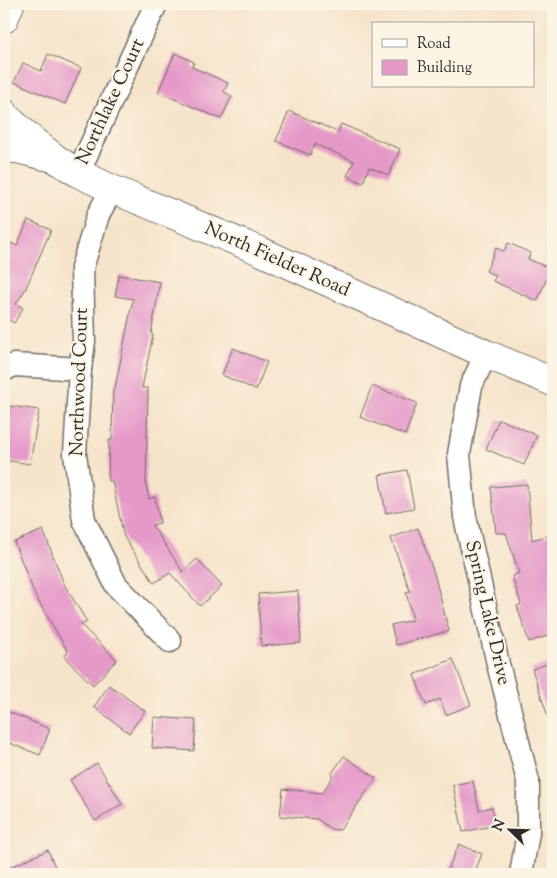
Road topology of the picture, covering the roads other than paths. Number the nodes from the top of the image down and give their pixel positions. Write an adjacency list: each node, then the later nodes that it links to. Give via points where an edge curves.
1 (10, 4): 3 (main road)
2 (156, 4): 7 (street, Northlake Court)
3 (4, 19)
4 (4, 113): 7 (main road, via 32,140)
5 (4, 132): 7 (main road, North Fielder Road)
6 (4, 149): 7 (main road, via 17,149)
7 (67, 166): 8 (main road, North Fielder Road)
8 (112, 189): 9 (main road, North Fielder Road, via 260,251); 10 (street, Northwood Court, via 98,215 82,268 84,342)
9 (486, 354): 12 (main road, North Fielder Road); 14 (street, Spring Lake Drive, via 471,386 459,454 465,517 528,781 528,834)
10 (80, 369): 11 (street, via 14,364); 13 (street, Northwood Court, via 75,454 84,520 116,585)
11 (4, 370)
12 (553, 382)
13 (170, 640)
14 (521, 874)

